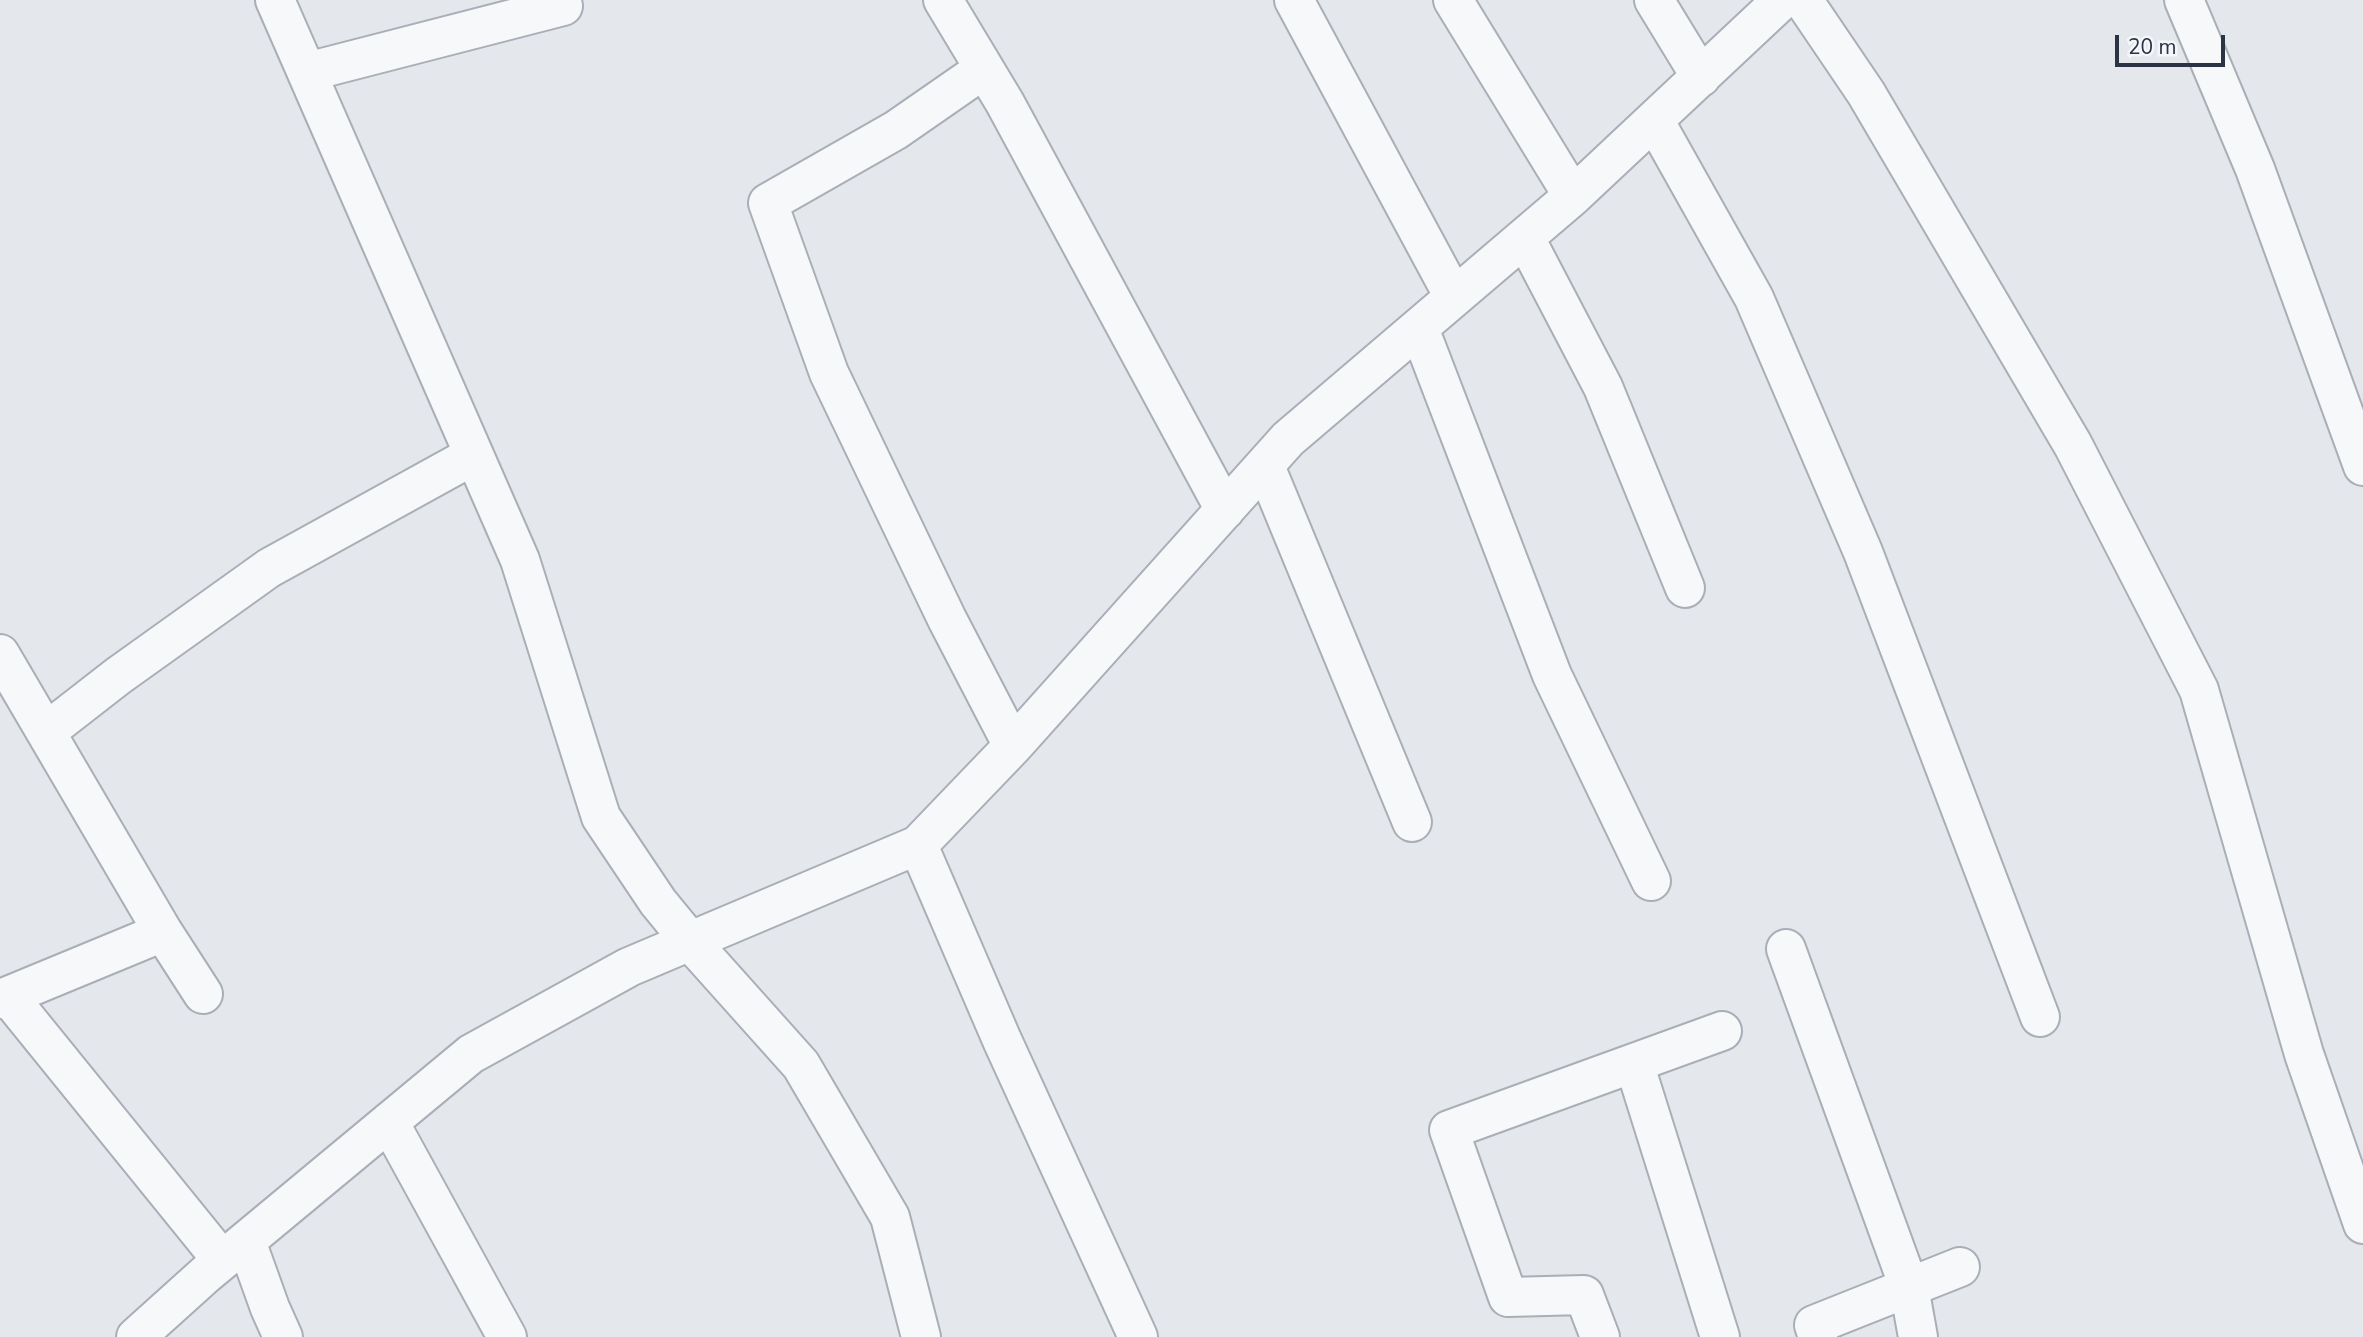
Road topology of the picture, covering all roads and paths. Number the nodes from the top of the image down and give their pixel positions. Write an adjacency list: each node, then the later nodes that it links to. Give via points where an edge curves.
1 (275, 0): 11 (street)
2 (943, 0): 10 (street)
3 (1294, 0): 16 (street)
4 (1452, 0): 14 (street)
5 (1654, 0): 12 (street)
6 (1782, 0): 12 (street)
7 (1803, 0): 38 (street, via 1866,93 2073,445 2199,690 2304,1054)
8 (2184, 0): 20 (street, via 2255,169)
9 (563, 6): 11 (street)
10 (984, 69): 21 (street); 25 (street, via 896,130 768,203 829,373)
11 (307, 72): 18 (street)
12 (1701, 77): 13 (street)
13 (1654, 120): 14 (street); 34 (street, via 1754,298 1863,552)
14 (1573, 196): 15 (street)
15 (1525, 238): 16 (street); 22 (street, via 1603,387)
16 (1454, 297): 17 (street)
17 (1419, 328): 19 (street, via 1289,439); 28 (street, via 1552,675)
18 (474, 455): 24 (street, via 269,568); 30 (street, via 520,560 601,817)
19 (1265, 466): 21 (street); 26 (street)
20 (2363, 466)
21 (1225, 510): 25 (street)
22 (1685, 588)
23 (0, 654): 24 (street)
24 (46, 732): 29 (street)
25 (1013, 746): 27 (street)
26 (1412, 822)
27 (918, 845): 30 (street); 46 (street)
28 (1651, 881)
29 (163, 932): 32 (street); 33 (street)
30 (690, 941): 37 (street, via 629,967 471,1054); 45 (street, via 801,1065 890,1217)
31 (1786, 949): 41 (street)
32 (203, 994)
33 (4, 998): 39 (street)
34 (2040, 1017)
35 (1722, 1031): 36 (street)
36 (1634, 1063): 47 (street, via 1449,1130 1508,1297 1584,1295); 48 (street)
37 (389, 1122): 39 (street); 44 (street)
38 (2363, 1224)
39 (234, 1251): 42 (street); 43 (street)
40 (1960, 1267): 41 (street)
41 (1909, 1287): 49 (street, via 1814,1325); 50 (street)
42 (136, 1337)
43 (283, 1337)
44 (506, 1337)
45 (921, 1337)
46 (1138, 1337)
47 (1600, 1337)
48 (1720, 1337)
49 (1818, 1337)
50 (1918, 1337)

